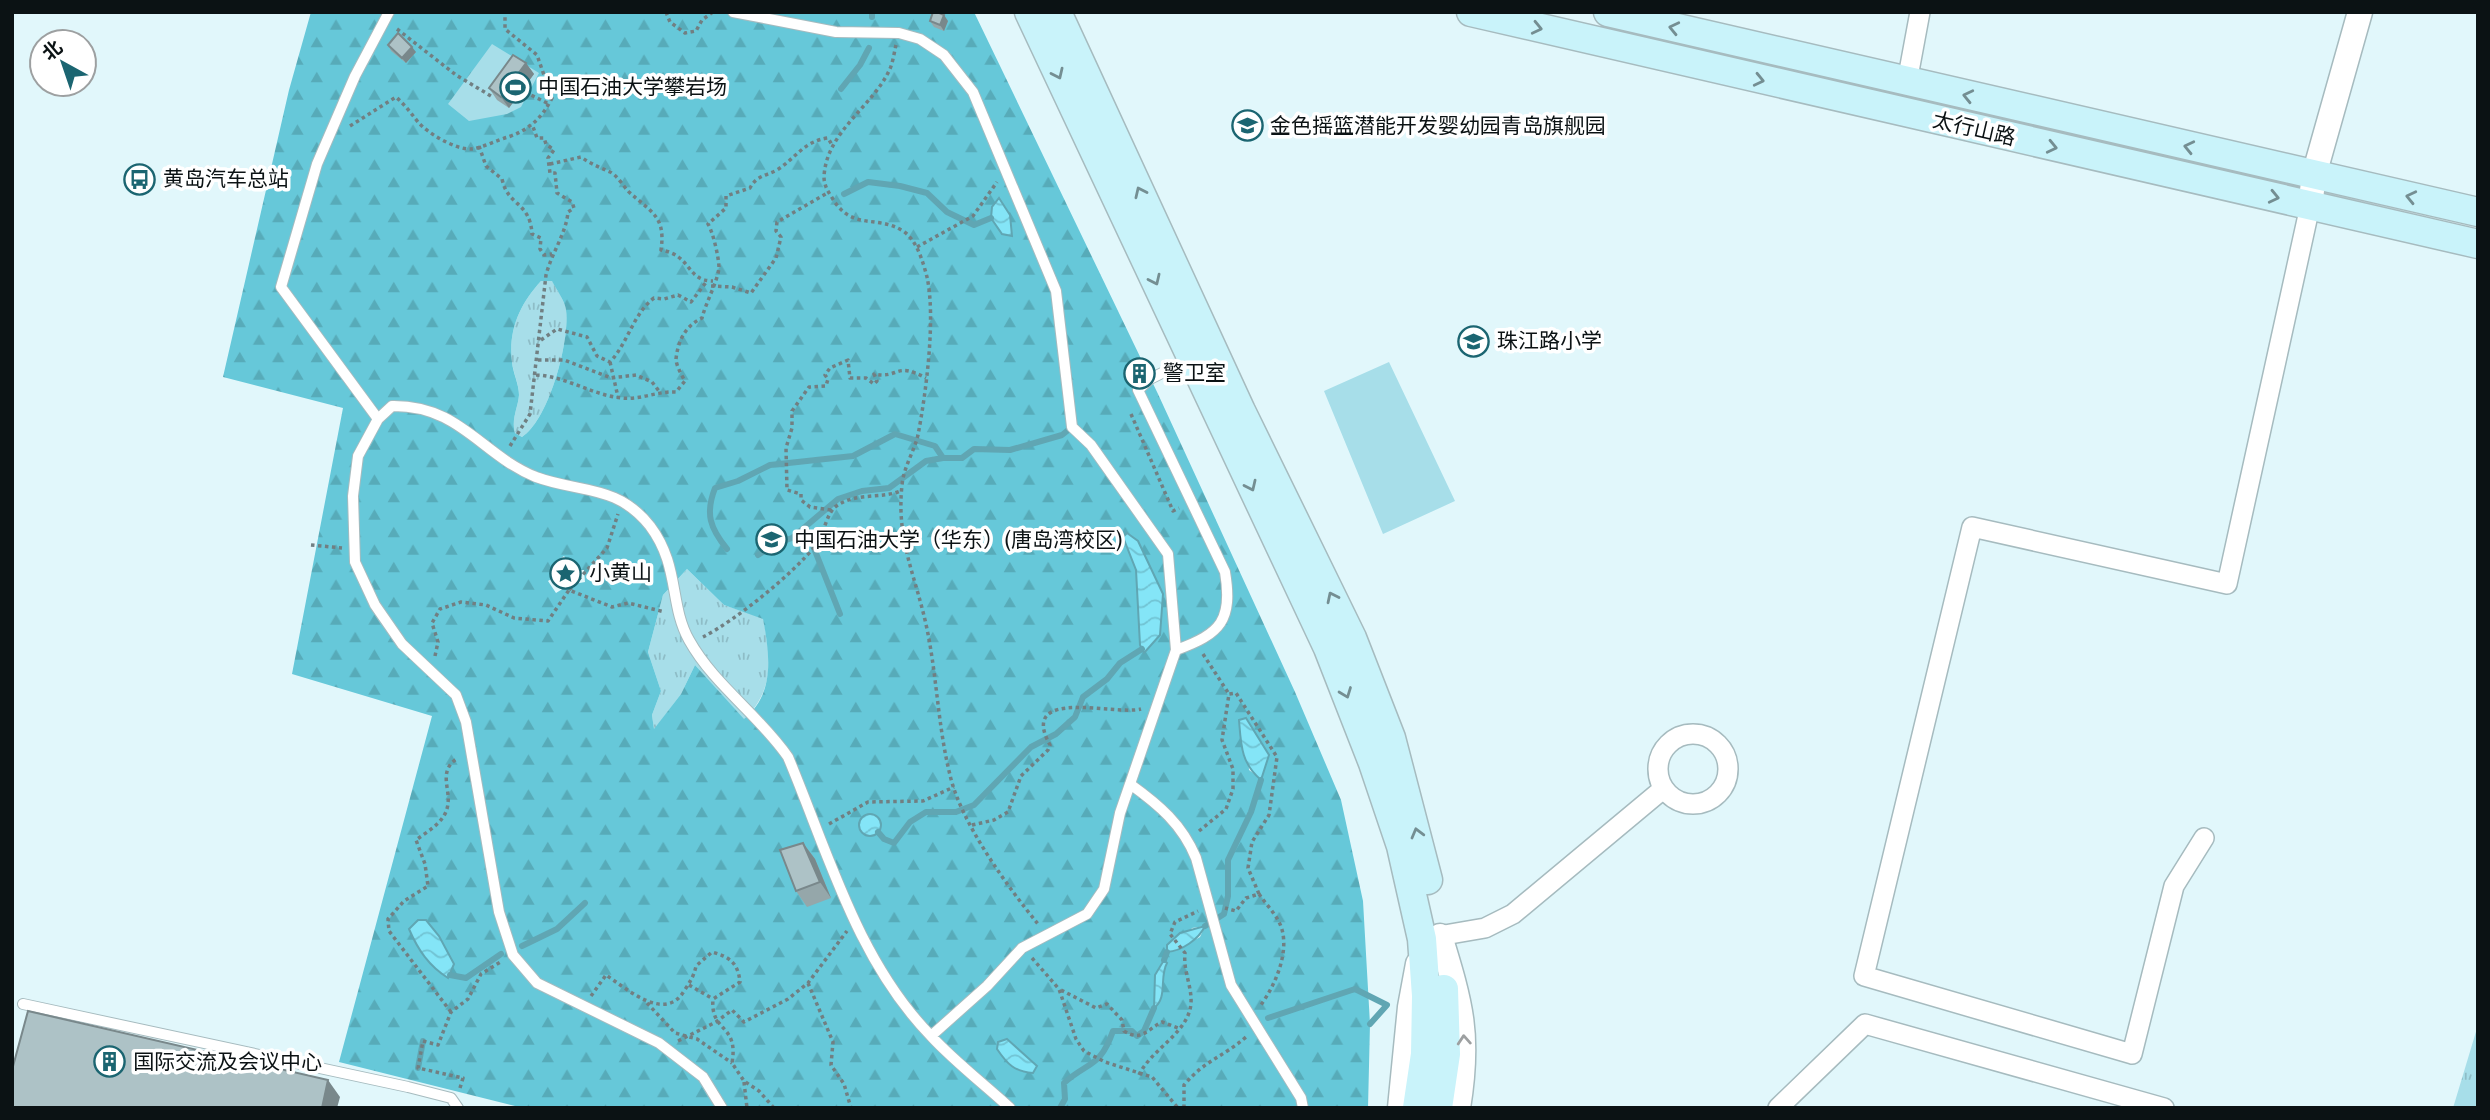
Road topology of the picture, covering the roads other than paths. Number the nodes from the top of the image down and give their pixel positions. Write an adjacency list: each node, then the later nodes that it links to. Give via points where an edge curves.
1 (733, 12): 16 (lane, via 836,32 920,38 944,55 973,92 1056,291 1072,427 1132,500 1168,554)
2 (1029, 12): 14 (main road, one-way to 14)
3 (1057, 12): 20 (main road, one-way to 3, via 1419,838 1391,738 1352,638 1241,411)
4 (1471, 12): 11 (main road, 太行山路, one-way to 11)
5 (1608, 12): 9 (main road, 太行山路, one-way to 5)
6 (1920, 12): 9 (street)
7 (2360, 12): 10 (street)
8 (386, 16): 15 (lane, via 317,164 281,288)
9 (1908, 82): 10 (main road, 太行山路, one-way to 9)
10 (2314, 175): 11 (street); 12 (main road, 太行山路, one-way to 10)
11 (2310, 206): 13 (main road, 太行山路); 19 (street, via 2227,584 1972,527 1864,976 2132,1054 2174,886)
12 (2478, 212)
13 (2478, 244)
14 (1191, 358): 16 (lane, via 1150,379 1139,390 1224,572 1228,609 1211,635); 20 (main road, one-way to 20, via 1328,648 1373,764)
15 (378, 419): 23 (lane, via 392,406 417,405 537,477 613,495 649,524 673,573 690,643 718,681 788,757 854,921 878,965); 25 (lane, via 358,456 352,496 355,562 375,605 402,644 456,695 466,722 499,912 513,955 537,983 667,1050 703,1077)
16 (1177, 650): 17 (lane)
17 (1130, 784): 23 (lane, via 1104,889 1087,914 1022,948); 27 (lane, via 1175,820 1188,838 1231,985)
18 (1663, 789): 20 (street, via 1513,914 1485,928)
19 (2204, 838)
20 (1431, 938): 21 (main road); 28 (street, via 1410,1007); 31 (street, one-way to 20, via 1465,1061 1462,1006)
21 (1436, 997): 29 (main road); 30 (main road, via 1446,1054)
22 (23, 1004): 24 (lane, via 408,1087 451,1098)
23 (931, 1036): 26 (lane)
24 (457, 1106)
25 (722, 1108)
26 (1010, 1108)
27 (1303, 1108)
28 (1399, 1108)
29 (1417, 1108)
30 (1438, 1108)
31 (1458, 1108)
32 (1778, 1108): 33 (street, via 1865,1024)
33 (2164, 1108)

